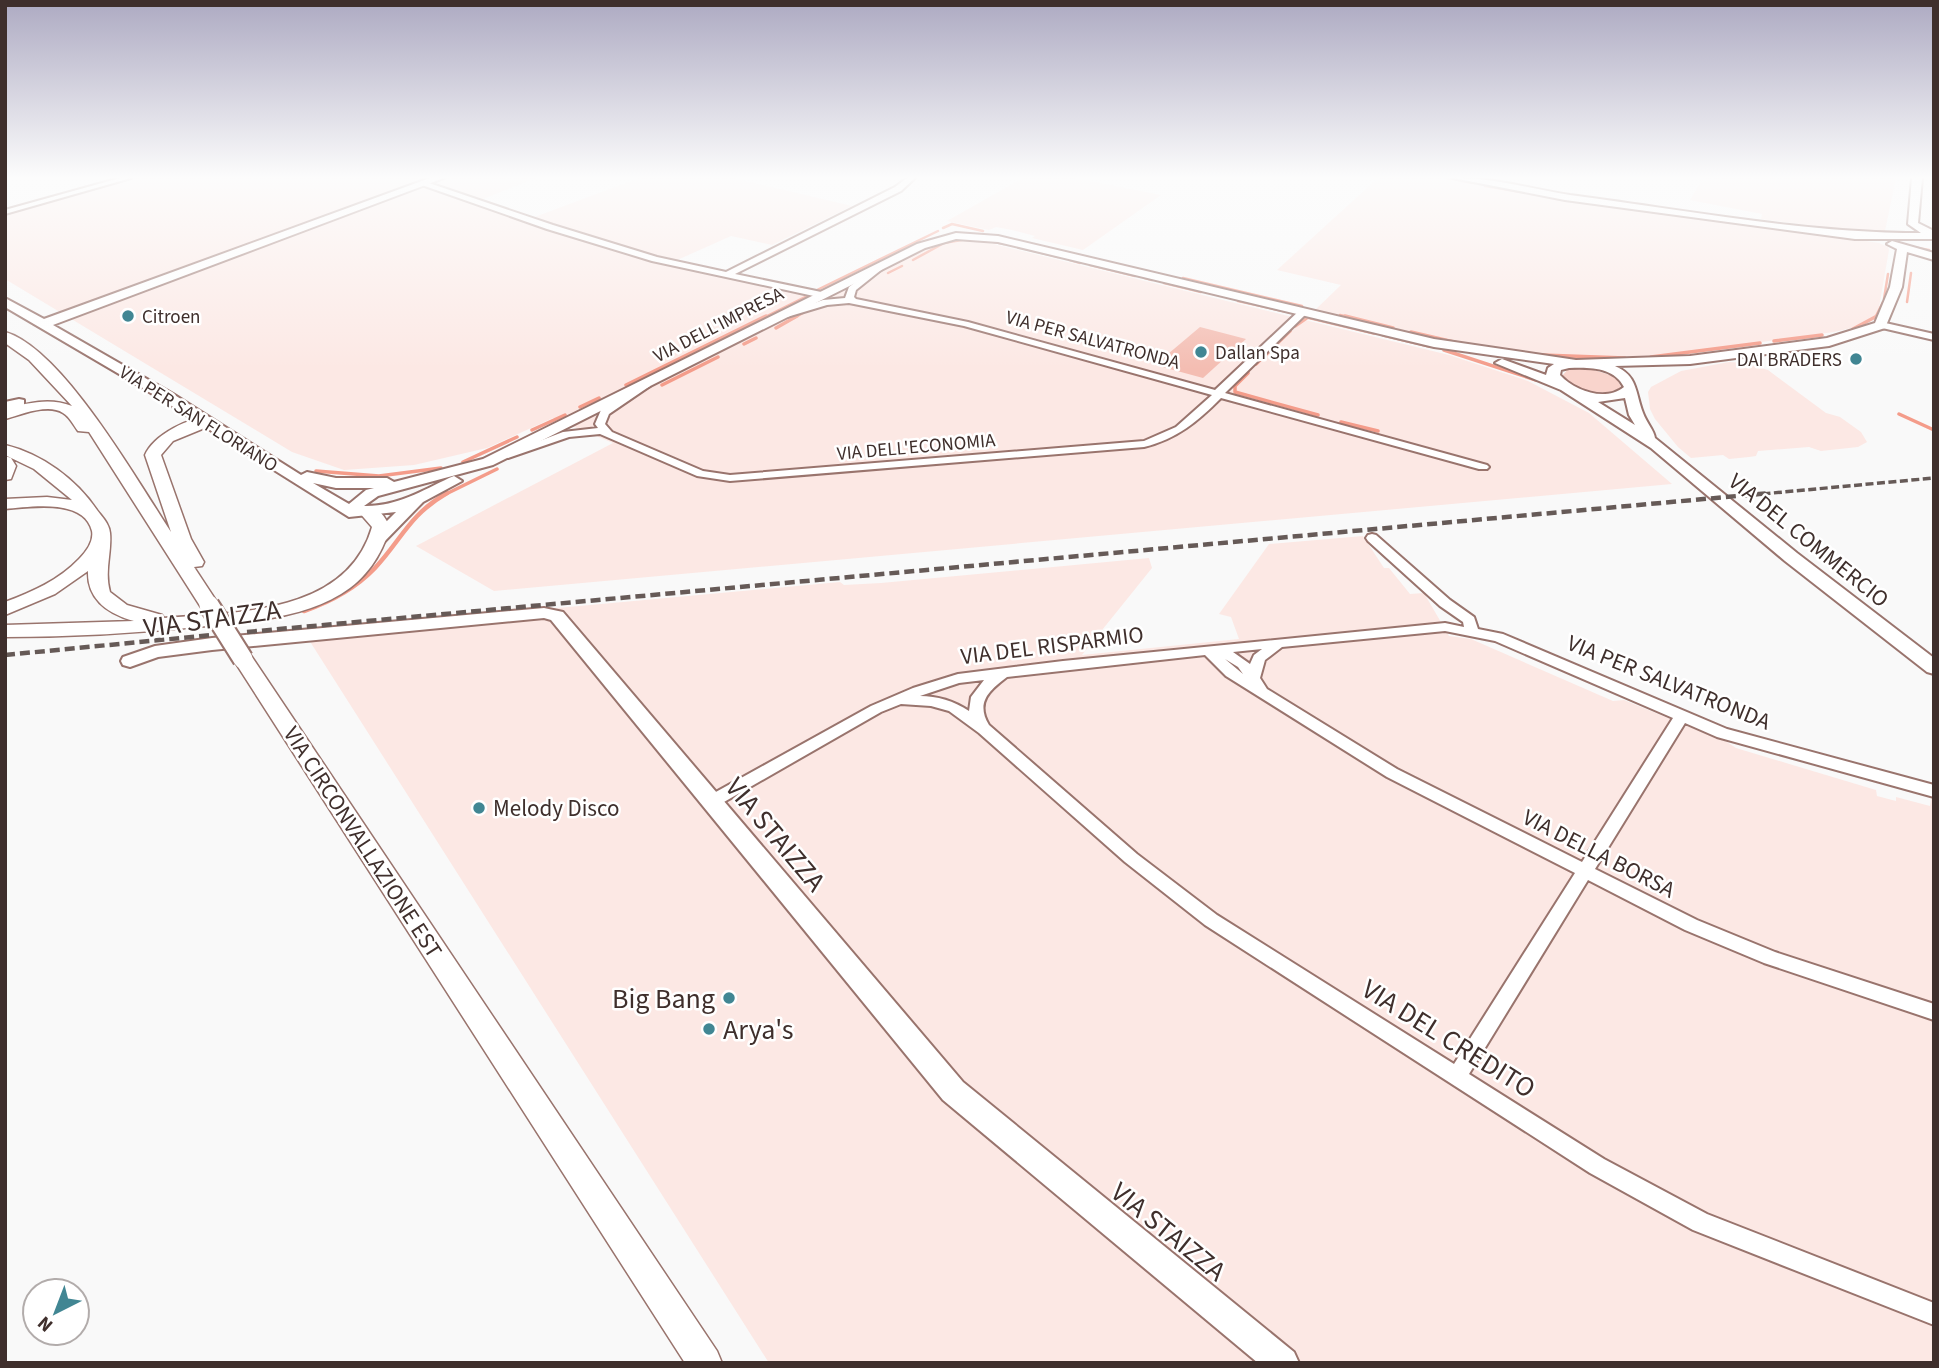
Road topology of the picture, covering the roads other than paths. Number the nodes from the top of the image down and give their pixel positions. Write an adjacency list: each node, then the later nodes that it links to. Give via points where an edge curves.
1 (264, 242): 17 (street)
2 (594, 242): 11 (street, VIA PER SALVATRONDA)
3 (792, 242): 11 (street)
4 (930, 242): 9 (street, VIA DELL'IMPRESA)
5 (1010, 242): 15 (street, VIA DELL'IMPRESA)
6 (1900, 242): 10 (street)
7 (1905, 242): 8 (street)
8 (1934, 258): 10 (street, via 1912,262)
9 (882, 266): 12 (street, VIA DELL'IMPRESA); 13 (street, via 852,289)
10 (1900, 271): 18 (street)
11 (726, 275): 12 (street, VIA PER SALVATRONDA)
12 (825, 294): 13 (street, VIA PER SALVATRONDA); 16 (street, VIA DELL'IMPRESA)
13 (849, 300): 16 (street, VIA PER SALVATRONDA); 28 (street, VIA PER SALVATRONDA, via 991,331)
14 (5, 302): 17 (street, VIA PER SAN FLORIANO)
15 (1303, 312): 21 (street, VIA DELL'IMPRESA); 28 (street, VIA DELL'ECONOMIA)
16 (784, 314): 25 (street, VIA DELL'IMPRESA)
17 (43, 324): 31 (street, VIA PER SAN FLORIANO)
18 (1881, 325): 20 (street); 23 (street, via 1829,342)
19 (5, 336): 22 (main road, VIA CIRCONVALLAZIONE EST)
20 (1934, 337)
21 (1434, 343): 24 (street); 27 (street)
22 (24, 349): 29 (main road, via 22,353 44,378 40,389); 35 (main road, VIA CIRCONVALLAZIONE EST, via 74,397)
23 (1690, 360): 24 (street); 26 (street)
24 (1577, 363): 26 (street, via 1602,366); 27 (street, via 1553,371 1554,379)
25 (647, 384): 32 (street, via 603,415 600,424); 37 (street, VIA DELL'IMPRESA)
26 (1638, 384): 27 (street, via 1616,396 1602,397); 33 (street, VIA DEL COMMERCIO, via 1636,415)
27 (1568, 388): 33 (street, VIA DEL COMMERCIO)
28 (1219, 393): 32 (street, VIA DELL'ECONOMIA, via 1177,433 1144,445 734,478 701,474); 38 (street, VIA PER SALVATRONDA)
29 (10, 406)
30 (5, 414): 35 (main road, via 64,408 91,438)
31 (206, 422): 40 (street, VIA PER SAN FLORIANO); 50 (main road, via 160,442 152,458 199,573)
32 (607, 432): 37 (street, VIA DELL'ECONOMIA, via 571,433)
33 (1656, 445): 59 (street, VIA DEL COMMERCIO)
34 (5, 450): 45 (main road, via 34,462 80,498)
35 (109, 450): 50 (main road, VIA CIRCONVALLAZIONE EST)
36 (5, 461): 39 (main road)
37 (489, 461): 41 (street, VIA DELL'IMPRESA); 42 (street, VIA DELL'IMPRESA)
38 (1483, 467)
39 (5, 475)
40 (297, 476): 41 (street, via 344,483); 44 (street)
41 (416, 481): 44 (street, via 377,490)
42 (428, 494): 44 (street, VIA DELL'IMPRESA, via 395,506); 48 (street, VIA DELL'IMPRESA, via 404,511)
43 (5, 504): 45 (main road, via 55,503)
44 (358, 509): 48 (main road)
45 (90, 514): 47 (main road, via 100,526)
46 (1372, 538): 49 (street)
47 (101, 540): 50 (main road, via 98,584 112,604 146,618); 51 (main road, via 71,575)
48 (377, 541): 50 (main road, via 358,572 324,596 283,610)
49 (1442, 600): 52 (street); 54 (street, via 1471,622)
50 (206, 608): 55 (main road, via 116,629); 75 (main road, VIA CIRCONVALLAZIONE EST, bridge)
51 (5, 609)
52 (1444, 627): 53 (street, VIA PER SALVATRONDA); 54 (street, VIA PER SALVATRONDA)
53 (1426, 628): 56 (street, VIA DEL RISPARMIO)
54 (1472, 630): 67 (street, VIA PER SALVATRONDA)
55 (5, 631)
56 (1286, 642): 57 (street, VIA DEL RISPARMIO); 61 (street, via 1259,658)
57 (1213, 650): 60 (street, VIA DEL RISPARMIO); 61 (street, VIA DELLA BORSA, via 1238,660); 63 (street, VIA DELLA BORSA, via 1227,670)
58 (130, 662): 70 (street, VIA STAIZZA, via 155,652 204,645 553,614)
59 (1934, 668)
60 (1012, 671): 62 (street, VIA DEL RISPARMIO); 65 (street, via 986,685)
61 (1253, 678): 63 (street, VIA DELLA BORSA)
62 (947, 682): 64 (street, VIA DEL RISPARMIO); 65 (street); 66 (street, via 945,695)
63 (1264, 692): 71 (street, VIA DELLA BORSA, via 1392,773)
64 (893, 701): 66 (street, VIA DEL CREDITO, via 928,700); 70 (street, VIA DEL RISPARMIO)
65 (975, 701): 68 (street, via 976,718)
66 (954, 708): 68 (street, VIA DEL CREDITO)
67 (1681, 716): 69 (street, VIA PER SALVATRONDA, via 1750,741); 71 (street)
68 (984, 729): 73 (street, VIA DEL CREDITO, via 1131,858 1211,920)
69 (1934, 791)
70 (711, 802): 76 (street, VIA STAIZZA, via 953,1091)
71 (1585, 871): 72 (street, VIA DELLA BORSA, via 1738,946); 73 (street)
72 (1934, 1012)
73 (1458, 1076): 74 (street, VIA DEL CREDITO, via 1597,1166 1701,1222)
74 (1934, 1314)
75 (705, 1363)
76 (1283, 1363)

